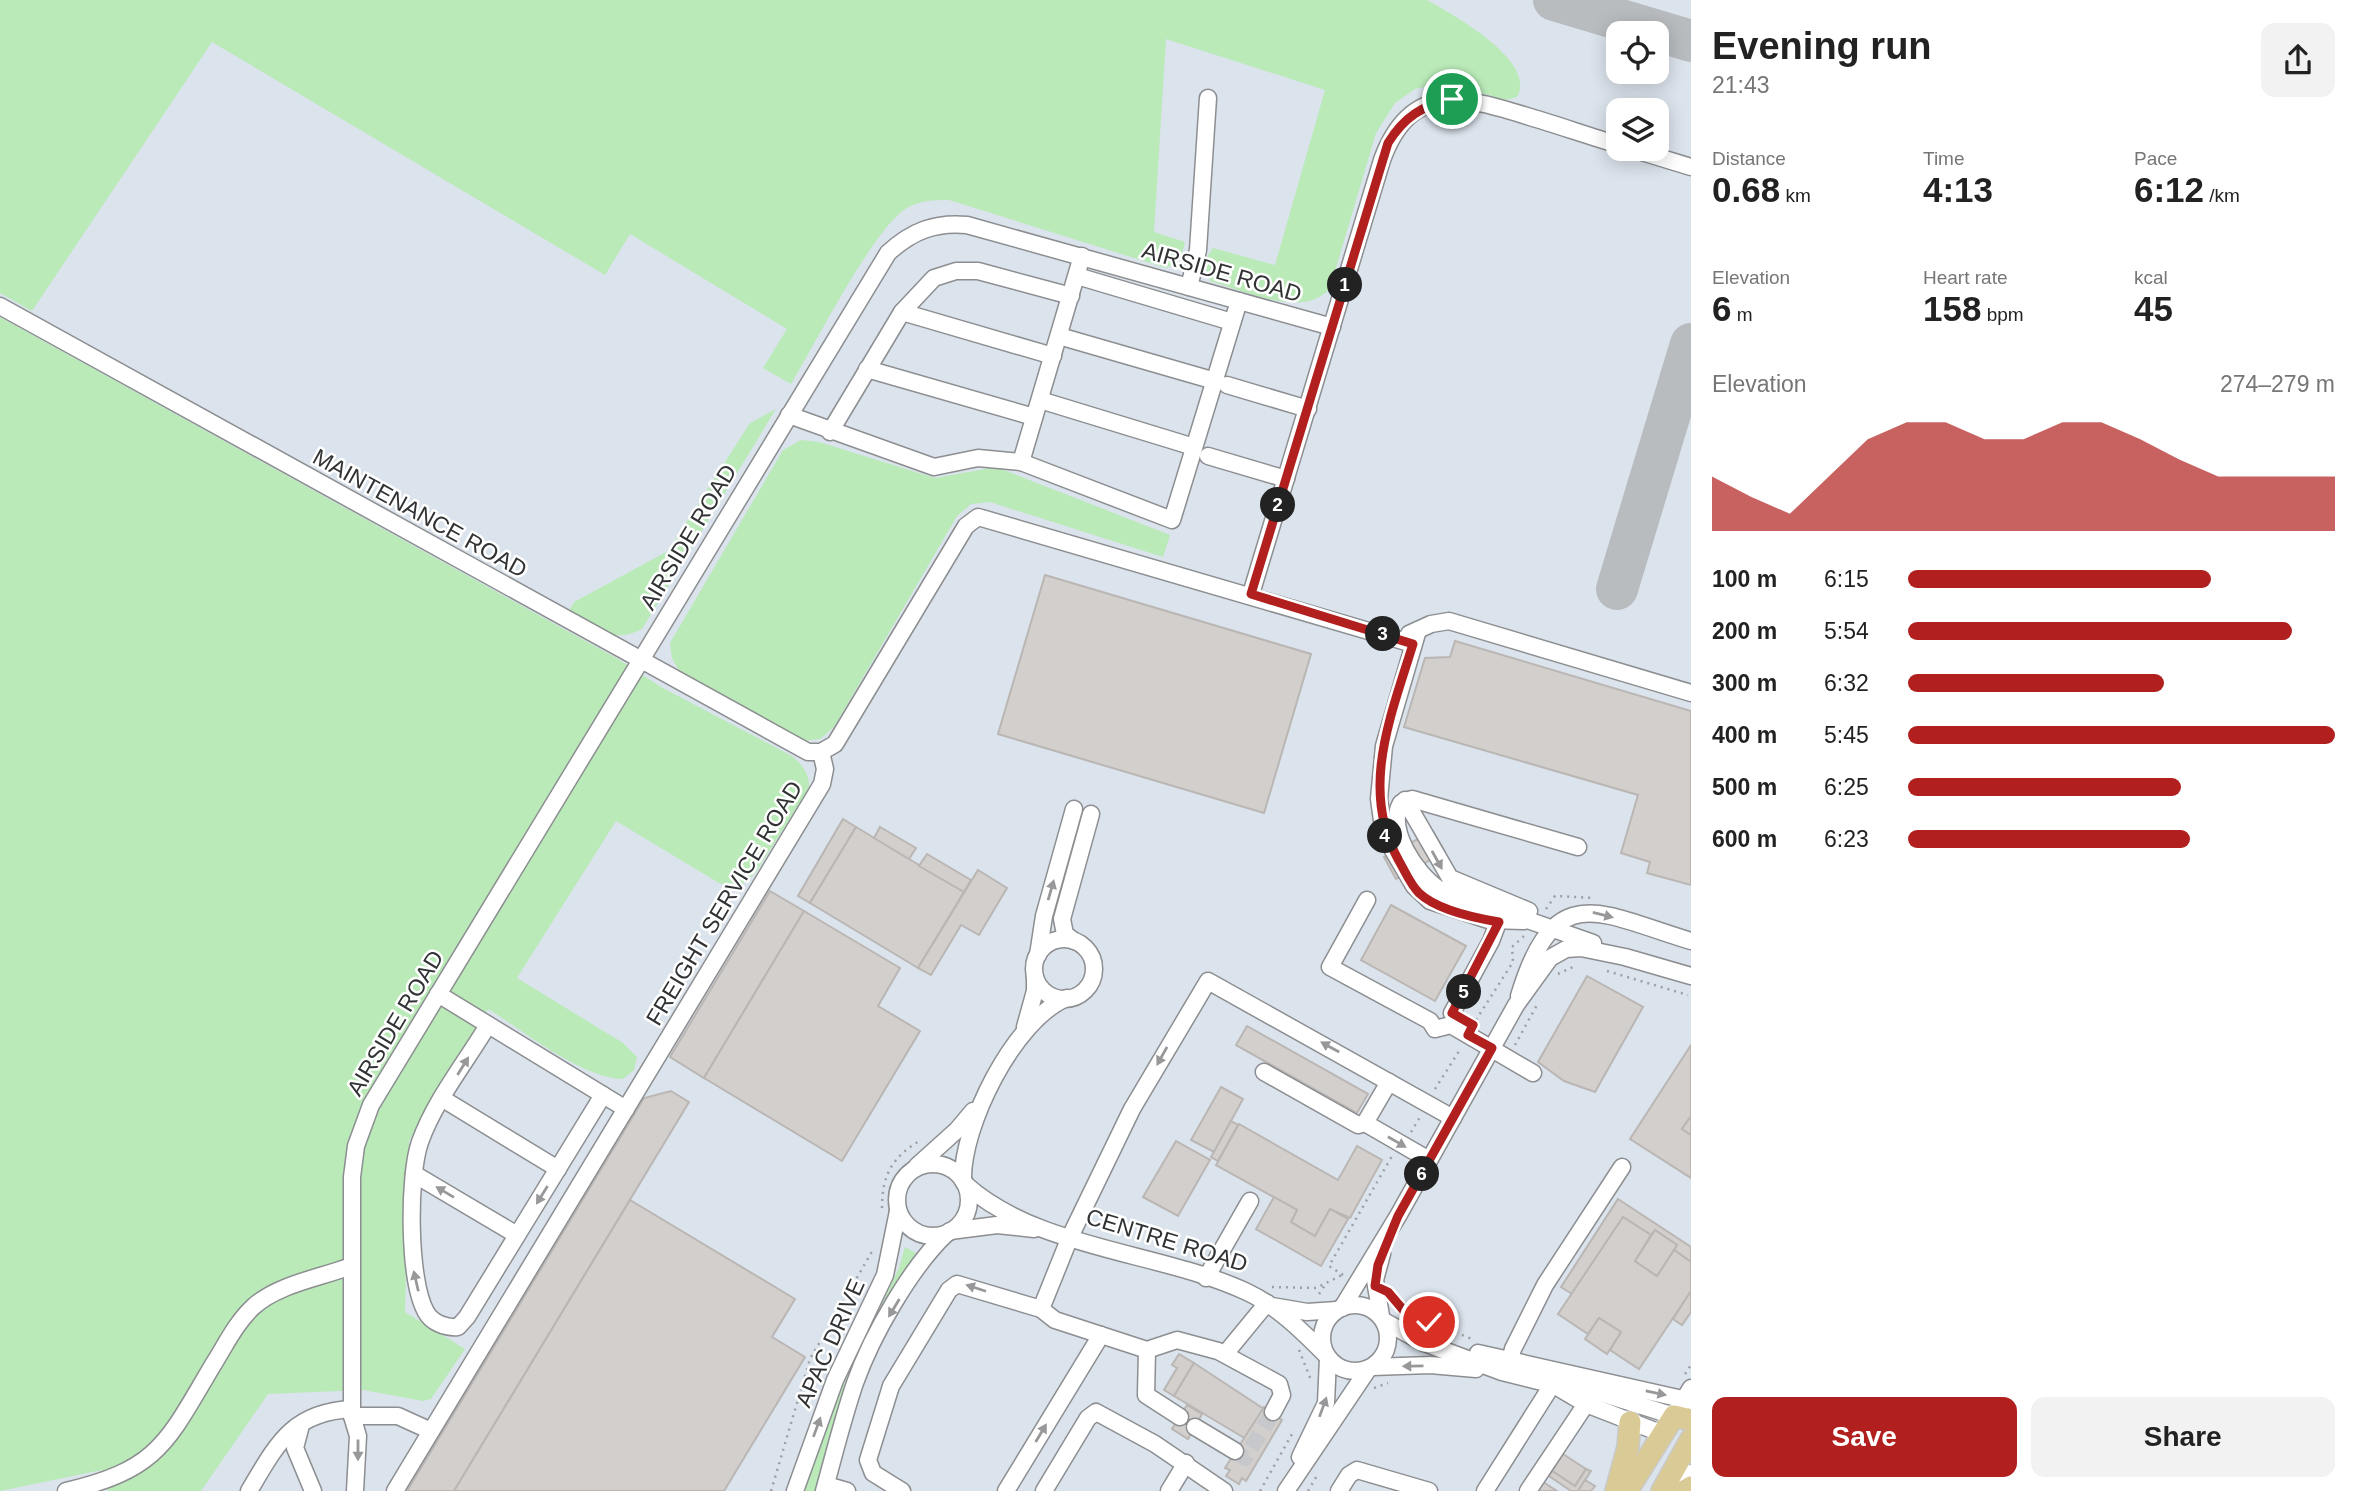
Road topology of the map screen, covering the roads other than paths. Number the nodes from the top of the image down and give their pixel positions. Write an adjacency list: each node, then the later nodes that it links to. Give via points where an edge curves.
1 (1208, 98): 7 (street, via 1198,250)
2 (1606, 141): 13 (street, via 1468,99 1441,101 1418,110 1388,143)
3 (1669, 160): 4 (street)
4 (1691, 167)
5 (1082, 256): 6 (street); 7 (street, AIRSIDE ROAD); 20 (street, AIRSIDE ROAD, via 967,225 938,223 912,234 877,268)
6 (1077, 276): 8 (street); 12 (street)
7 (1189, 287): 9 (street, AIRSIDE ROAD)
8 (1071, 296): 11 (street, via 968,270 934,278); 14 (street)
9 (1239, 301): 12 (street); 13 (street, AIRSIDE ROAD)
10 (0, 306): 28 (street, MAINTENANCE ROAD)
11 (902, 312): 15 (street); 16 (street)
12 (1232, 323): 17 (street)
13 (1332, 327): 19 (street)
14 (1059, 336): 15 (street); 17 (street)
15 (1053, 356): 18 (street)
16 (867, 369): 21 (street); 22 (street)
17 (1221, 383): 19 (street); 23 (street)
18 (1040, 400): 21 (street); 23 (street)
19 (1308, 409): 25 (street)
20 (789, 415): 22 (street); 28 (street, AIRSIDE ROAD)
21 (1034, 417): 24 (street)
22 (830, 432): 24 (street, via 934,467 978,458)
23 (1201, 452): 24 (street, via 1172,520); 25 (street)
24 (1021, 462)
25 (1286, 479): 26 (street)
26 (1251, 594): 27 (street, via 1389,635); 30 (street, via 984,517 972,519 835,744)
27 (1416, 637): 29 (street, via 1449,621); 35 (street, via 1382,755 1379,799 1384,835 1424,897 1438,904)
28 (640, 660): 30 (street, MAINTENANCE ROAD, via 808,752); 44 (street, AIRSIDE ROAD)
29 (1691, 693)
30 (821, 752): 59 (street, FREIGHT SERVICE ROAD, via 822,784)
31 (1074, 809): 40 (street, one-way to 31)
32 (1091, 814): 38 (street, via 1062,919 1065,934)
33 (1578, 847): 35 (street, via 1416,799 1405,800 1398,809 1396,827 1428,881 1445,892)
34 (1367, 900): 49 (street, via 1330,967)
35 (1503, 911): 36 (street); 37 (street); 47 (street)
36 (1564, 918): 37 (street); 39 (street, one-way to 39, via 1577,912 1599,914)
37 (1550, 930): 41 (street); 46 (street, via 1530,964)
38 (1074, 941): 40 (street, via 1052,942); 45 (street, via 1089,952 1094,969 1088,987)
39 (1691, 941)
40 (1037, 957): 42 (street)
41 (1625, 957): 43 (street); 46 (street, via 1566,949 1550,958)
42 (1035, 975): 45 (street, via 1044,990); 51 (street, via 1030,1013)
43 (1691, 976)
44 (438, 994): 48 (street); 75 (street, AIRSIDE ROAD, via 371,1105 358,1137 352,1177)
45 (1067, 998): 51 (street, via 1038,1018)
46 (1516, 1005): 52 (street)
47 (1452, 1013): 49 (street, via 1445,1013); 50 (street)
48 (488, 1025): 56 (street); 58 (street, one-way to 48)
49 (1433, 1026): 50 (street)
50 (1471, 1030): 52 (street)
51 (1018, 1042): 57 (street)
52 (1494, 1043): 54 (street, via 1507,1059); 60 (street)
53 (1265, 1072): 61 (street, via 1358,1125)
54 (1534, 1073)
55 (1389, 1082): 60 (street); 61 (street); 74 (street, one-way to 74, via 1208,981 1114,1145)
56 (603, 1094): 59 (street); 64 (street)
57 (985, 1096): 65 (street, via 945,1142); 67 (street, via 964,1152)
58 (443, 1099): 64 (street); 66 (street, via 421,1139)
59 (626, 1109): 96 (street, FREIGHT SERVICE ROAD)
60 (1453, 1118): 62 (street)
61 (1365, 1123): 62 (street, one-way to 62)
62 (1429, 1160): 70 (street)
63 (1622, 1167): 86 (street, via 1545,1285)
64 (558, 1169): 73 (street, one-way to 73)
65 (910, 1172): 67 (street, via 924,1165 939,1165); 69 (street)
66 (414, 1174): 73 (street, one-way to 66); 73 (street, one-way to 66, via 458,1327 437,1323 426,1314 413,1276)
67 (964, 1182): 71 (street, CENTRE ROAD, via 993,1204); 72 (street, via 967,1210)
68 (1250, 1201): 76 (street)
69 (890, 1212): 72 (street, via 919,1233); 109 (street, APAC DRIVE, one-way to 69, via 835,1380 885,1275)
70 (1398, 1216): 78 (street); 80 (street, via 1378,1265 1375,1286)
71 (1047, 1230): 72 (street, CENTRE ROAD, via 997,1225); 74 (street, CENTRE ROAD)
72 (949, 1232): 103 (street, APAC DRIVE, one-way to 103, via 922,1262 870,1350 856,1381)
73 (517, 1235)
74 (1070, 1237): 76 (street, CENTRE ROAD); 79 (street)
75 (351, 1266): 91 (street, AIRSIDE ROAD); 104 (street, via 259,1302 238,1325 173,1430 152,1455 114,1479)
76 (1206, 1278): 77 (street, CENTRE ROAD)
77 (1268, 1304): 78 (street, CENTRE ROAD, via 1307,1312); 83 (street); 84 (street, CENTRE ROAD)
78 (1340, 1309): 80 (street, via 1366,1307); 84 (street, via 1324,1328)
79 (1041, 1310): 81 (street, via 1055,1320); 111 (street, one-way to 111, via 962,1284 949,1290 891,1386 868,1460 873,1473)
80 (1382, 1319): 85 (street, via 1387,1346); 86 (street, via 1420,1341)
81 (1101, 1335): 82 (street); 112 (street, one-way to 81)
82 (1147, 1350): 83 (street, via 1177,1340); 92 (street, via 1146,1395)
83 (1225, 1354): 90 (street, via 1279,1384 1282,1395)
84 (1327, 1356): 85 (street, via 1347,1370); 116 (street, one-way to 84, via 1326,1403)
85 (1371, 1368): 86 (street, one-way to 85); 116 (street)
86 (1506, 1369): 87 (street); 89 (street, one-way to 89)
87 (1553, 1385): 88 (street); 89 (street); 119 (street)
88 (1586, 1404): 94 (street); 120 (street)
89 (1682, 1410): 94 (street); 97 (main road); 122 (main road)
90 (1273, 1412)
91 (352, 1413): 93 (street, via 327,1410); 96 (street, via 398,1416); 107 (street, AIRSIDE ROAD, one-way to 107, via 358,1436)
92 (1180, 1417)
93 (306, 1419): 105 (street, via 269,1458); 106 (street, via 298,1429 295,1448)
94 (1630, 1422): 121 (main road)
95 (1195, 1427): 98 (street)
96 (431, 1431): 108 (street, FREIGHT SERVICE ROAD)
97 (1690, 1441): 123 (main road)
98 (1235, 1451)
99 (1186, 1463): 113 (street, via 1100,1412 1091,1414); 114 (street); 115 (street)
100 (1691, 1473): 124 (street)
101 (1691, 1478): 124 (street)
102 (1691, 1487): 125 (main road)
103 (825, 1488): 110 (street)
104 (66, 1491)
105 (248, 1491)
106 (313, 1491)
107 (355, 1491)
108 (395, 1491)
109 (794, 1491)
110 (847, 1491)
111 (902, 1491)
112 (1006, 1491)
113 (1044, 1491)
114 (1169, 1491)
115 (1224, 1491)
116 (1285, 1491)
117 (1339, 1491): 118 (street, via 1357,1470)
118 (1429, 1491)
119 (1485, 1491)
120 (1528, 1491)
121 (1616, 1491)
122 (1627, 1491)
123 (1662, 1491)
124 (1671, 1491)
125 (1684, 1491)

